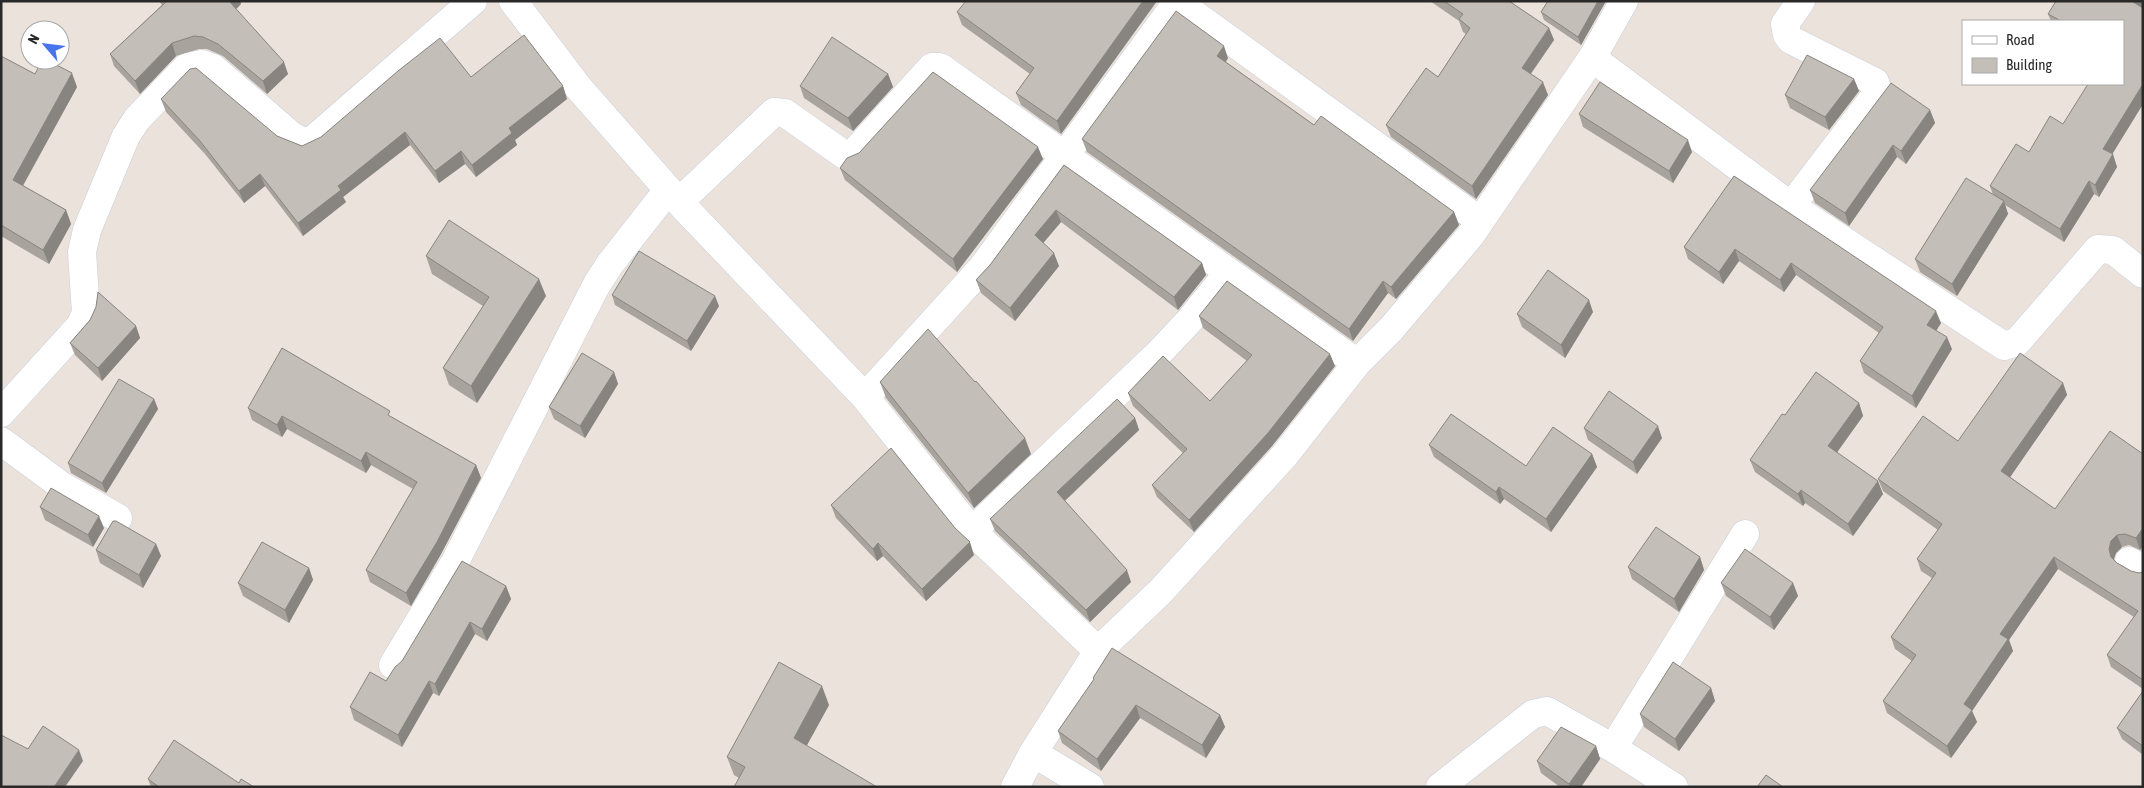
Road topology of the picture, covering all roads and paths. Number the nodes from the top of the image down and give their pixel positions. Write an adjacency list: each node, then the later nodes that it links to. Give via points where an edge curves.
1 (473, 1): 15 (street, via 306,143 292,136 213,68 202,64 187,67 137,119 119,150 87,230 82,252 86,313 80,326)
2 (513, 1): 8 (street, via 578,87)
3 (1624, 1): 6 (street)
4 (1801, 1): 9 (street, via 1785,24 1791,40 1875,82 1878,92)
5 (1177, 2): 7 (street); 10 (street)
6 (1592, 58): 9 (street); 10 (street)
7 (1064, 155): 8 (street, via 936,66 852,155 846,156 779,111 774,112); 11 (street); 14 (street, via 982,268)
8 (673, 196): 14 (street); 21 (street, via 610,264 597,284 455,562)
9 (1791, 206): 12 (street, via 2004,346 2017,342 2098,249 2113,250)
10 (1479, 220): 13 (street, via 1470,236 1391,329)
11 (1229, 272): 13 (street); 18 (street, via 1157,355)
12 (2143, 274)
13 (1357, 363): 20 (street, via 1284,456 1161,591)
14 (865, 397): 18 (street)
15 (1, 413)
16 (1, 441): 17 (street, via 62,486)
17 (118, 518)
18 (972, 532): 20 (street)
19 (1745, 534): 22 (street)
20 (1098, 651): 23 (street)
21 (393, 665)
22 (1613, 748): 26 (street, via 1553,713 1539,712 1532,714); 27 (street)
23 (1033, 753): 24 (street); 25 (street)
24 (1015, 787)
25 (1090, 787)
26 (1440, 787)
27 (1674, 787)

